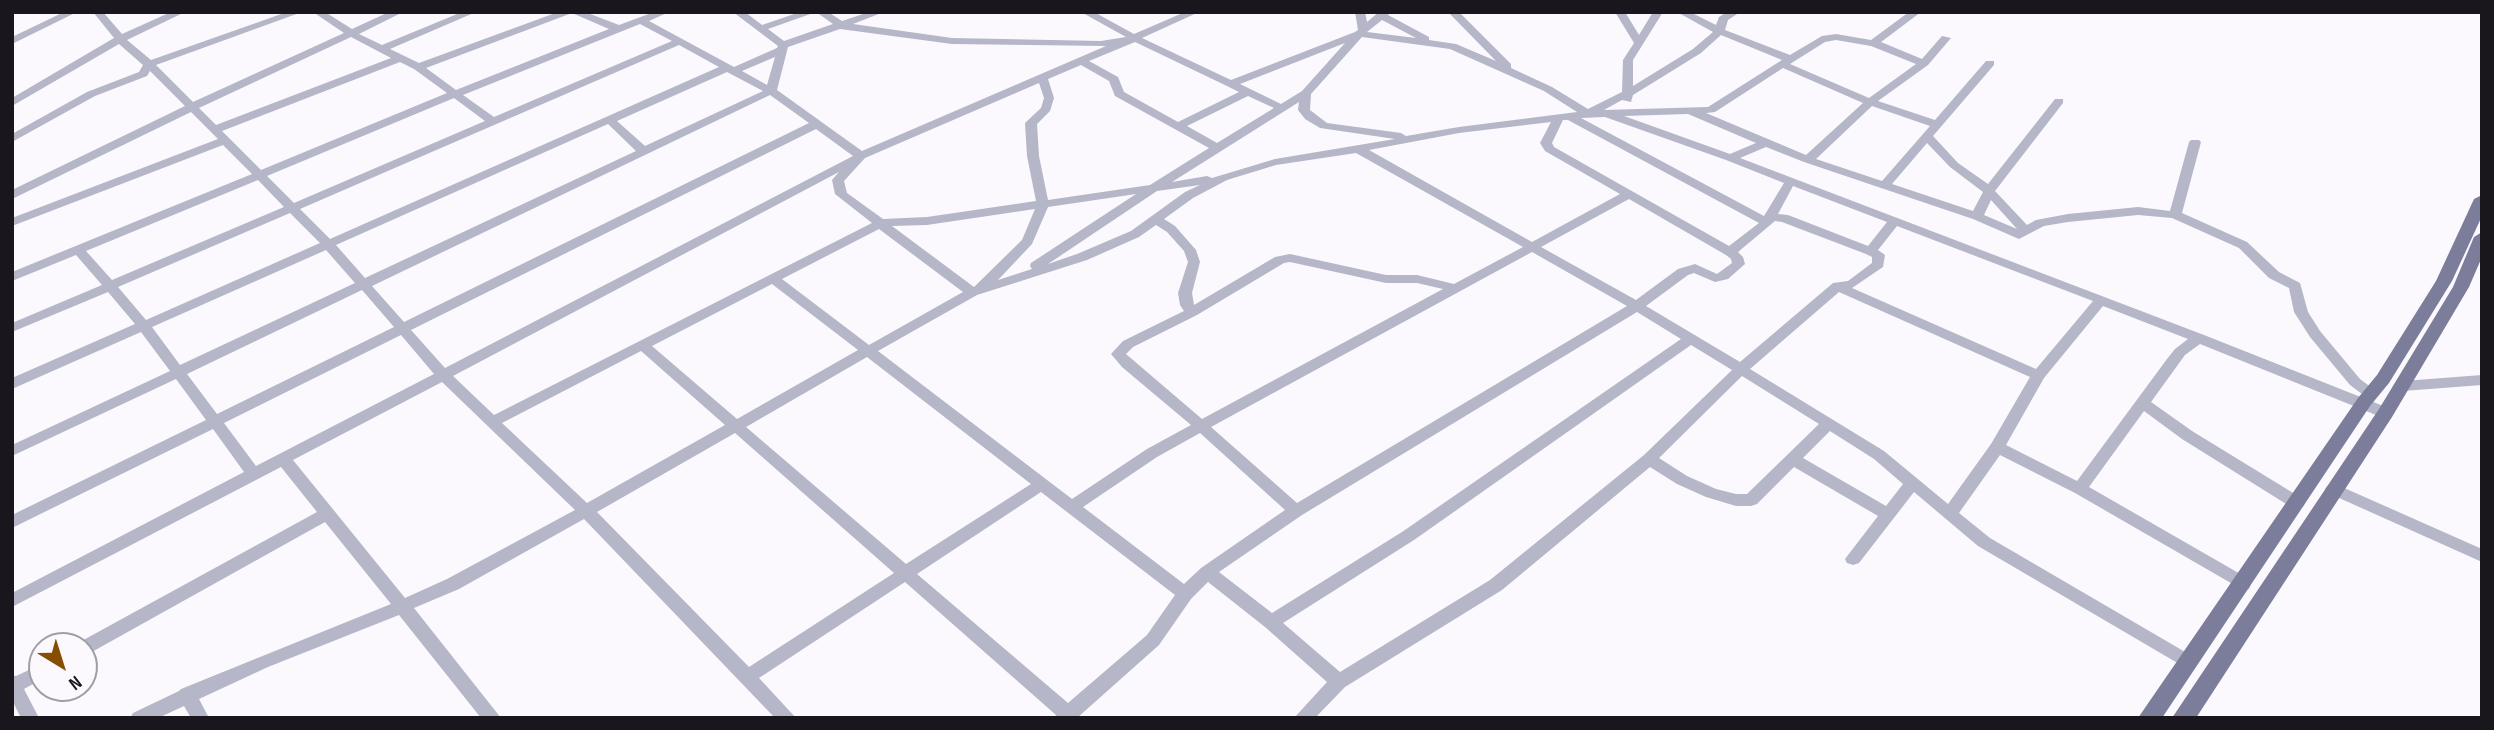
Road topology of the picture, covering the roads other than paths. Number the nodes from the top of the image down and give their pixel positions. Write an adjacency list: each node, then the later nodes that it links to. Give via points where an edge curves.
1 (72, 12): 35 (street)
2 (98, 12): 34 (street)
3 (180, 12): 34 (street)
4 (297, 12): 46 (street)
5 (318, 12): 31 (street)
6 (398, 12): 31 (street)
7 (471, 12): 41 (street)
8 (568, 12): 48 (street)
9 (576, 12): 27 (street)
10 (664, 12): 25 (street)
11 (738, 12): 28 (street)
12 (811, 12): 28 (street)
13 (821, 12): 26 (street)
14 (879, 12): 26 (street)
15 (1086, 12): 33 (street)
16 (1194, 12): 33 (street)
17 (1360, 12): 29 (street)
18 (1453, 12): 50 (street)
19 (1620, 12): 37 (street)
20 (1658, 12): 37 (street)
21 (1682, 12): 30 (street)
22 (1735, 12): 30 (street, via 1723,19)
23 (1916, 12): 39 (street)
24 (1383, 14): 29 (street); 38 (street)
25 (642, 21): 27 (street); 36 (street)
26 (842, 26): 33 (street, via 952,41 1101,44); 40 (street)
27 (619, 29): 57 (street)
28 (759, 29): 40 (street)
29 (1361, 32): 38 (street); 52 (street); 56 (street)
30 (1720, 32): 44 (street); 54 (street, via 1650,82)
31 (352, 34): 41 (street); 61 (street)
32 (1947, 38): 45 (street)
33 (1136, 39): 43 (street); 52 (street)
34 (121, 40): 46 (street); 60 (street)
35 (12, 41)
36 (681, 41): 49 (street); 69 (street)
37 (1638, 42): 54 (street, via 1628,60)
38 (1432, 43): 50 (street, via 1471,53)
39 (1873, 43): 44 (street, via 1828,38); 45 (street)
40 (783, 48): 49 (street); 53 (street)
41 (381, 49): 42 (street)
42 (400, 58): 48 (street); 73 (street)
43 (1083, 62): 51 (street); 72 (street, via 1114,79 1119,94)
44 (1786, 62): 59 (street); 63 (street, via 1721,106)
45 (1924, 63): 59 (street)
46 (149, 64): 61 (street); 76 (street, via 143,74 91,94)
47 (1990, 64): 71 (street)
48 (418, 67): 57 (street)
49 (732, 69): 53 (street); 68 (street)
50 (1513, 72): 66 (street)
51 (1044, 79): 83 (street); 95 (street, via 1049,98 1046,109 1031,123)
52 (1231, 84): 55 (street)
53 (771, 91): 70 (street); 82 (street)
54 (1628, 91): 64 (street); 66 (street)
55 (1248, 92): 62 (street); 72 (street)
56 (1306, 93): 62 (street); 74 (street, via 1304,110 1324,126)
57 (455, 94): 69 (street); 86 (street)
58 (2059, 101): 91 (street)
59 (1870, 102): 71 (street); 85 (street)
60 (12, 103)
61 (191, 108): 73 (street); 92 (street)
62 (1282, 108): 80 (street)
63 (1688, 110): 64 (street); 79 (street)
64 (1625, 112): 65 (street)
65 (1605, 113): 66 (street); 84 (street)
66 (1588, 114): 67 (street)
67 (1564, 117): 74 (street); 93 (street, via 1546,143 1549,149); 102 (street)
68 (609, 119): 82 (street); 106 (street)
69 (494, 122): 96 (street)
70 (818, 123): 83 (street); 124 (street)
71 (1937, 125): 75 (street)
72 (1178, 126): 80 (street)
73 (213, 130): 77 (street)
74 (1413, 138): 81 (street)
75 (1928, 138): 89 (street); 91 (street)
76 (12, 139)
77 (225, 141): 86 (street); 101 (street)
78 (2195, 142): 97 (street)
79 (1765, 143): 84 (street); 85 (street)
80 (1217, 148): 90 (street)
81 (1358, 149): 87 (street, via 1275,162); 107 (street)
82 (645, 152): 114 (street)
83 (861, 156): 103 (street, via 838,180 838,187); 131 (street)
84 (1730, 158): 88 (street)
85 (1808, 160): 89 (street)
86 (259, 176): 96 (street); 108 (street)
87 (1223, 177): 90 (street); 99 (street)
88 (1790, 182): 100 (street); 102 (street)
89 (1886, 184): 98 (street)
90 (1150, 190): 95 (street); 111 (street)
91 (1989, 191): 98 (street); 104 (street)
92 (12, 195)
93 (1628, 195): 107 (street); 110 (street)
94 (2482, 199): 136 (main road, via 2444,281)
95 (1043, 205): 103 (street); 118 (street, via 1028,242)
96 (292, 208): 106 (street); 115 (street)
97 (2175, 215): 104 (street, via 2138,211 2068,218); 136 (street, via 2243,245 2274,275 2295,286 2301,312 2315,334)
98 (1977, 216): 104 (street, via 2019,235)
99 (1155, 219): 111 (street, via 1117,243); 121 (street, via 1171,229 1195,262 1185,293)
100 (1895, 221): 109 (street); 119 (street)
101 (12, 222)
102 (1767, 222): 109 (street, via 1772,217 1784,218); 110 (street)
103 (881, 223): 113 (street); 118 (street)
104 (2024, 230)
105 (2482, 237): 135 (main road, via 2461,287)
106 (328, 244): 114 (street); 122 (street)
107 (1534, 247): 117 (street); 120 (street)
108 (79, 250): 112 (street); 115 (street)
109 (1870, 251): 116 (street, via 1879,255 1878,264 1852,284)
110 (1730, 252): 120 (street, via 1739,264 1723,276 1715,278 1689,268)
111 (1018, 277): 118 (street)
112 (12, 278)
113 (773, 278): 127 (street); 128 (street)
114 (364, 284): 124 (street); 130 (street)
115 (110, 286): 122 (street); 123 (street)
116 (1838, 286): 129 (street); 132 (street)
117 (1454, 289): 121 (street, via 1290,258); 142 (street)
118 (976, 291): 128 (street)
119 (2101, 300): 125 (street); 132 (street)
120 (1637, 306): 126 (street); 157 (street)
121 (1192, 312): 142 (street, via 1128,344 1118,354)
122 (143, 325): 130 (street); 134 (street)
123 (12, 328)
124 (401, 329): 131 (street); 140 (street)
125 (2199, 338): 136 (street); 137 (street, via 2180,352)
126 (1691, 339): 129 (street); 170 (street, via 1419,528)
127 (641, 344): 139 (street); 143 (street)
128 (868, 351): 143 (street); 151 (street)
129 (1741, 369): 141 (street); 147 (street)
130 (178, 372): 140 (street); 145 (street)
131 (442, 374): 139 (street); 146 (street)
132 (2038, 374): 144 (street)
133 (2482, 380): 135 (street)
134 (12, 384)
135 (2403, 386): 138 (main road)
136 (2368, 398): 138 (street); 154 (main road)
137 (2144, 404): 152 (street); 154 (street)
138 (2386, 413): 153 (main road)
139 (493, 421): 156 (street)
140 (214, 422): 149 (street); 161 (street)
141 (1829, 422): 148 (street); 150 (street)
142 (1201, 426): 155 (street); 157 (street)
143 (735, 427): 156 (street); 165 (street)
144 (1997, 447): 152 (street); 158 (street)
145 (12, 451)
146 (283, 458): 149 (street); 159 (street)
147 (1649, 459): 148 (street, via 1711,493 1751,500); 174 (street, via 1496,585)
148 (1793, 459): 160 (street)
149 (254, 474): 168 (street)
150 (1913, 482): 158 (street); 160 (street)
151 (1042, 484): 155 (street); 165 (street)
152 (2080, 489): 166 (street)
153 (2333, 489): 162 (street); 185 (main road)
154 (2297, 503): 166 (main road)
155 (1071, 507): 167 (street)
156 (586, 511): 169 (street, via 453,584); 173 (street)
157 (1296, 511): 164 (street)
158 (1951, 512): 172 (street, via 2004,555)
159 (328, 513): 169 (street); 171 (street)
160 (1887, 514): 163 (street)
161 (12, 522)
162 (2482, 556)
163 (1853, 559)
164 (1208, 572): 167 (street); 170 (street)
165 (906, 575): 173 (street); 177 (street)
166 (2243, 584): 172 (main road)
167 (1185, 594): 177 (street, via 1153,640)
168 (12, 601)
169 (403, 606): 176 (street); 181 (street)
170 (1271, 622): 174 (street)
171 (98, 640)
172 (2186, 661): 184 (main road)
173 (747, 677): 182 (street)
174 (1339, 682): 183 (street)
175 (13, 685): 178 (street)
176 (187, 694): 179 (street); 180 (street)
177 (1066, 716)
178 (30, 718)
179 (138, 718)
180 (200, 718)
181 (492, 718)
182 (787, 718)
183 (1303, 718)
184 (2149, 718)
185 (2183, 718)

